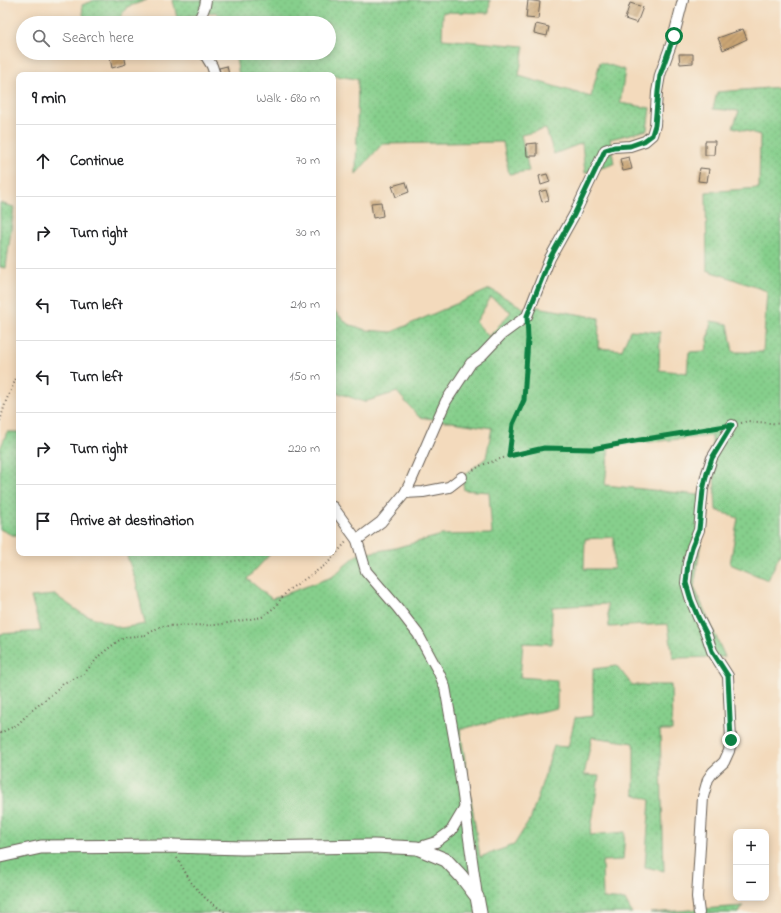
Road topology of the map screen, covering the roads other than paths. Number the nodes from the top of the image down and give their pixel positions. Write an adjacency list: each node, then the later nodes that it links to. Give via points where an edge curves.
1 (206, 0): 3 (street)
2 (683, 0): 8 (street, via 660,75 652,135 630,146 605,150 550,258 527,316 501,334 471,363 446,401)
3 (201, 16)
4 (208, 60): 5 (street)
5 (214, 72)
6 (732, 425): 16 (street, via 712,458 707,473 699,530 688,563 686,583 712,651 728,676 731,740 730,750 724,762 708,779 703,797 697,897)
7 (462, 477): 8 (street, via 449,487)
8 (405, 493): 10 (street, via 381,522)
9 (336, 511): 10 (street)
10 (355, 537): 11 (street, via 366,571 418,634 445,687)
11 (464, 809): 12 (street, via 451,831 436,842); 14 (street)
12 (417, 848): 13 (street, via 41,847); 14 (street, via 446,860)
13 (0, 856)
14 (477, 897): 15 (street)
15 (480, 913)
16 (699, 913)

